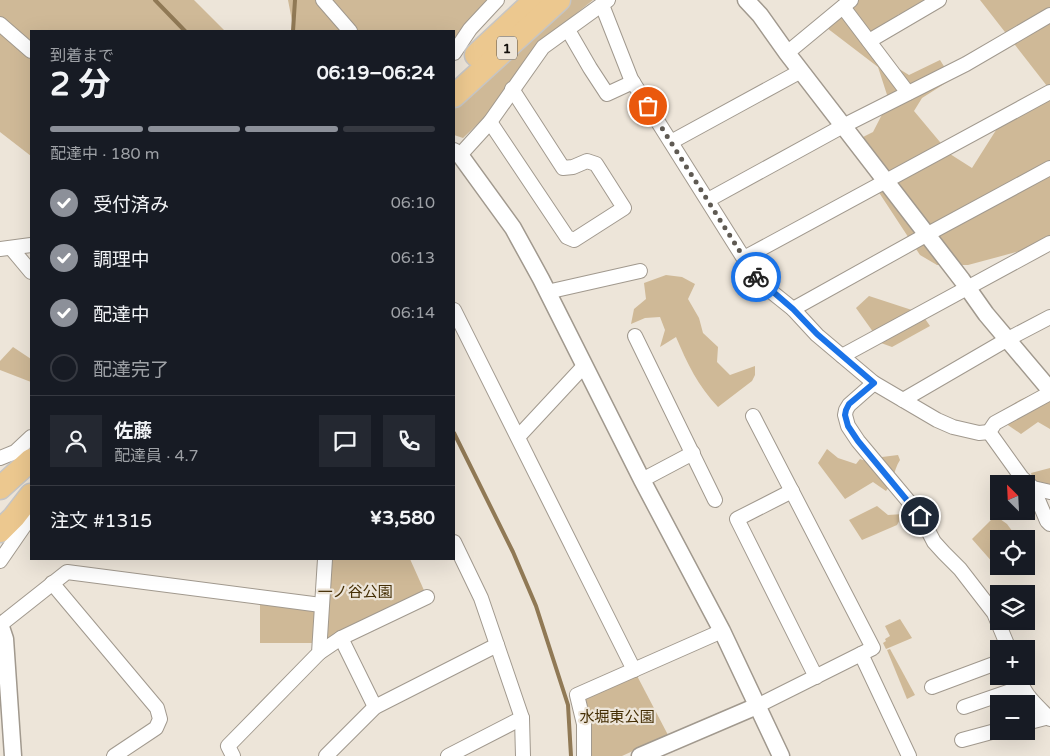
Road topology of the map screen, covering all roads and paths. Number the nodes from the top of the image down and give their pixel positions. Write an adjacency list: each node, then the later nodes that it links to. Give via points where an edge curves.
1 (323, 0): 11 (street)
2 (497, 0): 15 (street, via 470,28)
3 (535, 0): 18 (highway, 1)
4 (559, 0): 23 (highway, 1)
5 (746, 0): 16 (street)
6 (940, 0): 13 (street)
7 (605, 3): 12 (street); 19 (street)
8 (847, 4): 13 (street); 16 (street)
9 (1050, 15): 22 (street, via 966,64)
10 (0, 24): 14 (street)
11 (349, 30)
12 (568, 30): 19 (street, via 607,94); 20 (street, via 543,47)
13 (868, 41): 22 (street)
14 (30, 50)
15 (455, 51)
16 (788, 53): 17 (street)
17 (801, 71): 25 (street); 26 (street)
18 (455, 75)
19 (633, 82): 26 (street)
20 (512, 89): 24 (street); 24 (street, via 563,168 587,161 596,164 624,208 574,240 567,237)
21 (1050, 92): 29 (street)
22 (908, 93): 25 (street)
23 (455, 95)
24 (490, 122): 27 (street)
25 (843, 126): 29 (street); 30 (street)
26 (671, 142): 30 (street)
27 (457, 153): 39 (street, via 513,228)
28 (1050, 168): 31 (street)
29 (885, 181): 31 (street); 35 (street)
30 (708, 200): 35 (street)
31 (926, 235): 38 (street); 40 (street)
32 (1050, 243): 38 (street)
33 (30, 245): 34 (street)
34 (6, 249): 36 (street)
35 (744, 258): 40 (street, via 758,281)
36 (30, 271)
37 (640, 271): 39 (street)
38 (967, 287): 44 (street); 45 (street)
39 (547, 292): 46 (street)
40 (793, 309): 45 (street)
41 (455, 312): 53 (street)
42 (1050, 317): 44 (street)
43 (635, 336): 54 (street)
44 (1008, 339): 48 (street); 49 (street)
45 (842, 356): 47 (street)
46 (584, 366): 53 (street); 60 (street)
47 (874, 383): 49 (street); 82 (street, via 849,404 845,415 848,426 916,510 939,548 994,613)
48 (1050, 392): 51 (street, via 995,423)
49 (903, 400): 51 (street, via 953,427)
50 (753, 416): 64 (street)
51 (989, 432): 58 (street)
52 (30, 438): 56 (street, via 15,452)
53 (518, 438): 87 (street)
54 (693, 453): 60 (street); 68 (street)
55 (30, 454): 59 (highway)
56 (0, 458)
57 (30, 461): 62 (highway)
58 (1020, 475)
59 (0, 476)
60 (642, 480): 80 (street)
61 (30, 482): 69 (highway)
62 (0, 488)
63 (1035, 488): 65 (street)
64 (792, 492): 85 (street, via 873,648); 88 (street, via 737,519)
65 (1050, 492)
66 (1035, 493): 71 (street)
67 (30, 496): 72 (highway)
68 (715, 500)
69 (0, 510)
70 (30, 517): 75 (street)
71 (1050, 524)
72 (0, 531)
73 (455, 544): 83 (street, via 481,598)
74 (325, 560): 78 (street)
75 (0, 561)
76 (52, 583): 78 (street, via 67,572); 79 (street); 102 (street, via 157,708 160,719 156,728)
77 (426, 596): 81 (street)
78 (321, 605): 84 (street)
79 (0, 624): 101 (street, via 5,639)
80 (722, 631): 87 (street); 92 (street)
81 (342, 638): 84 (street); 93 (street)
82 (1005, 640)
83 (497, 645): 93 (street); 95 (street)
84 (319, 653): 100 (street)
85 (861, 654): 88 (street); 110 (street)
86 (990, 665): 91 (street)
87 (634, 670): 107 (street, via 577,695 584,724)
88 (816, 677): 92 (street)
89 (1013, 685): 94 (street)
90 (1022, 685): 96 (street)
91 (932, 687)
92 (758, 706): 108 (street); 109 (street)
93 (375, 707): 104 (street)
94 (964, 707)
95 (522, 718): 105 (street); 106 (street)
96 (1049, 718): 97 (street)
97 (1035, 721)
98 (990, 732): 99 (street)
99 (962, 740)
100 (231, 751): 103 (street)
101 (13, 756)
102 (114, 756)
103 (218, 756)
104 (326, 756)
105 (448, 756)
106 (523, 756)
107 (584, 756)
108 (640, 756)
109 (782, 756)
110 (909, 756)

